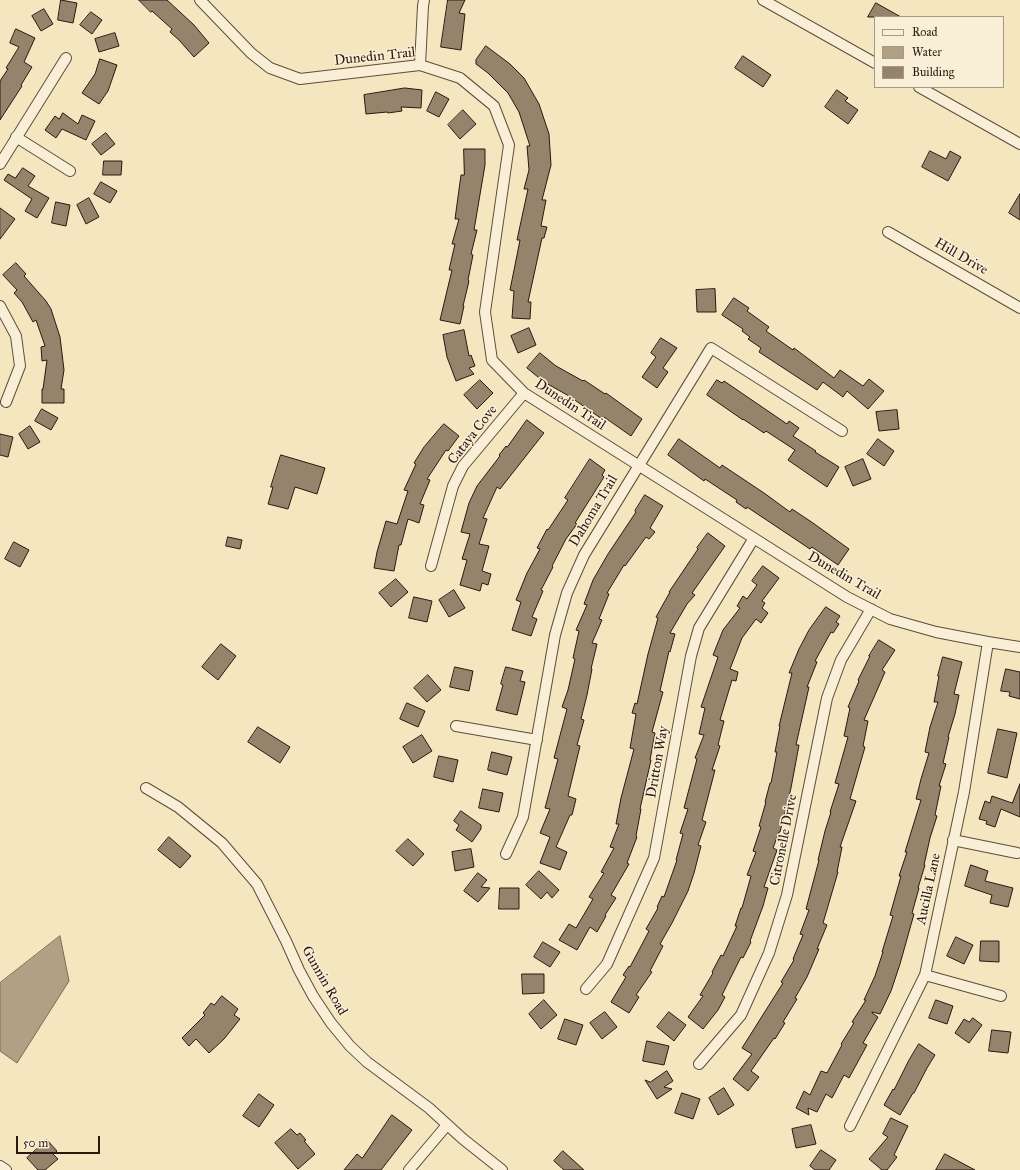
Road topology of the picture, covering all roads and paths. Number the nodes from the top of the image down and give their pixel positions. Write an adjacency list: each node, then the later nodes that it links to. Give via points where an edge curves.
1 (200, 0): 6 (street, Dunedin Trail, via 251,53 270,68 300,79)
2 (424, 0): 6 (street)
3 (763, 0): 5 (street)
4 (66, 58): 8 (street)
5 (874, 62)
6 (420, 65): 15 (street, Dunedin Trail, via 460,78 494,106 509,145 486,312 492,360)
7 (921, 88): 9 (street)
8 (16, 138): 10 (street); 11 (street)
9 (1020, 144)
10 (0, 164)
11 (70, 171)
12 (888, 232): 14 (street, Hill Drive)
13 (0, 306): 16 (street, via 16,336 20,366)
14 (1020, 308)
15 (524, 393): 18 (street, Dunedin Trail); 20 (street, Cataya Cove, via 463,466 452,486)
16 (6, 402)
17 (842, 431): 18 (street, Dahoma Trail, via 711,348)
18 (638, 465): 19 (street, Dunedin Trail); 25 (street, Dahoma Trail, via 584,555 567,593 555,635)
19 (754, 538): 21 (street, Dunedin Trail, via 847,597); 31 (street, Dritton Way, via 699,628 691,656 654,858 607,964)
20 (431, 566)
21 (871, 609): 22 (street, Dunedin Trail, via 890,619 936,632); 33 (street, Citronelle Drive, via 841,660 827,698 787,895 769,953 741,1015)
22 (988, 642): 23 (street, Dunedin Trail); 27 (street, Aucilla Lane, via 964,792)
23 (1020, 647)
24 (456, 726): 25 (street)
25 (537, 740): 29 (street, Dahoma Trail, via 523,817)
26 (146, 788): 34 (street, Gunnin Road, via 178,807 228,849 257,884 302,977 339,1034 367,1062 429,1108)
27 (953, 840): 28 (street); 30 (street, Aucilla Lane)
28 (1017, 853)
29 (506, 854)
30 (925, 975): 32 (street); 35 (street, Aucilla Lane)
31 (586, 989)
32 (1001, 996)
33 (699, 1064)
34 (447, 1125): 38 (street); 39 (street, Gunnin Road)
35 (850, 1126)
36 (0, 1166): 37 (street)
37 (6, 1170)
38 (409, 1170)
39 (502, 1170)

